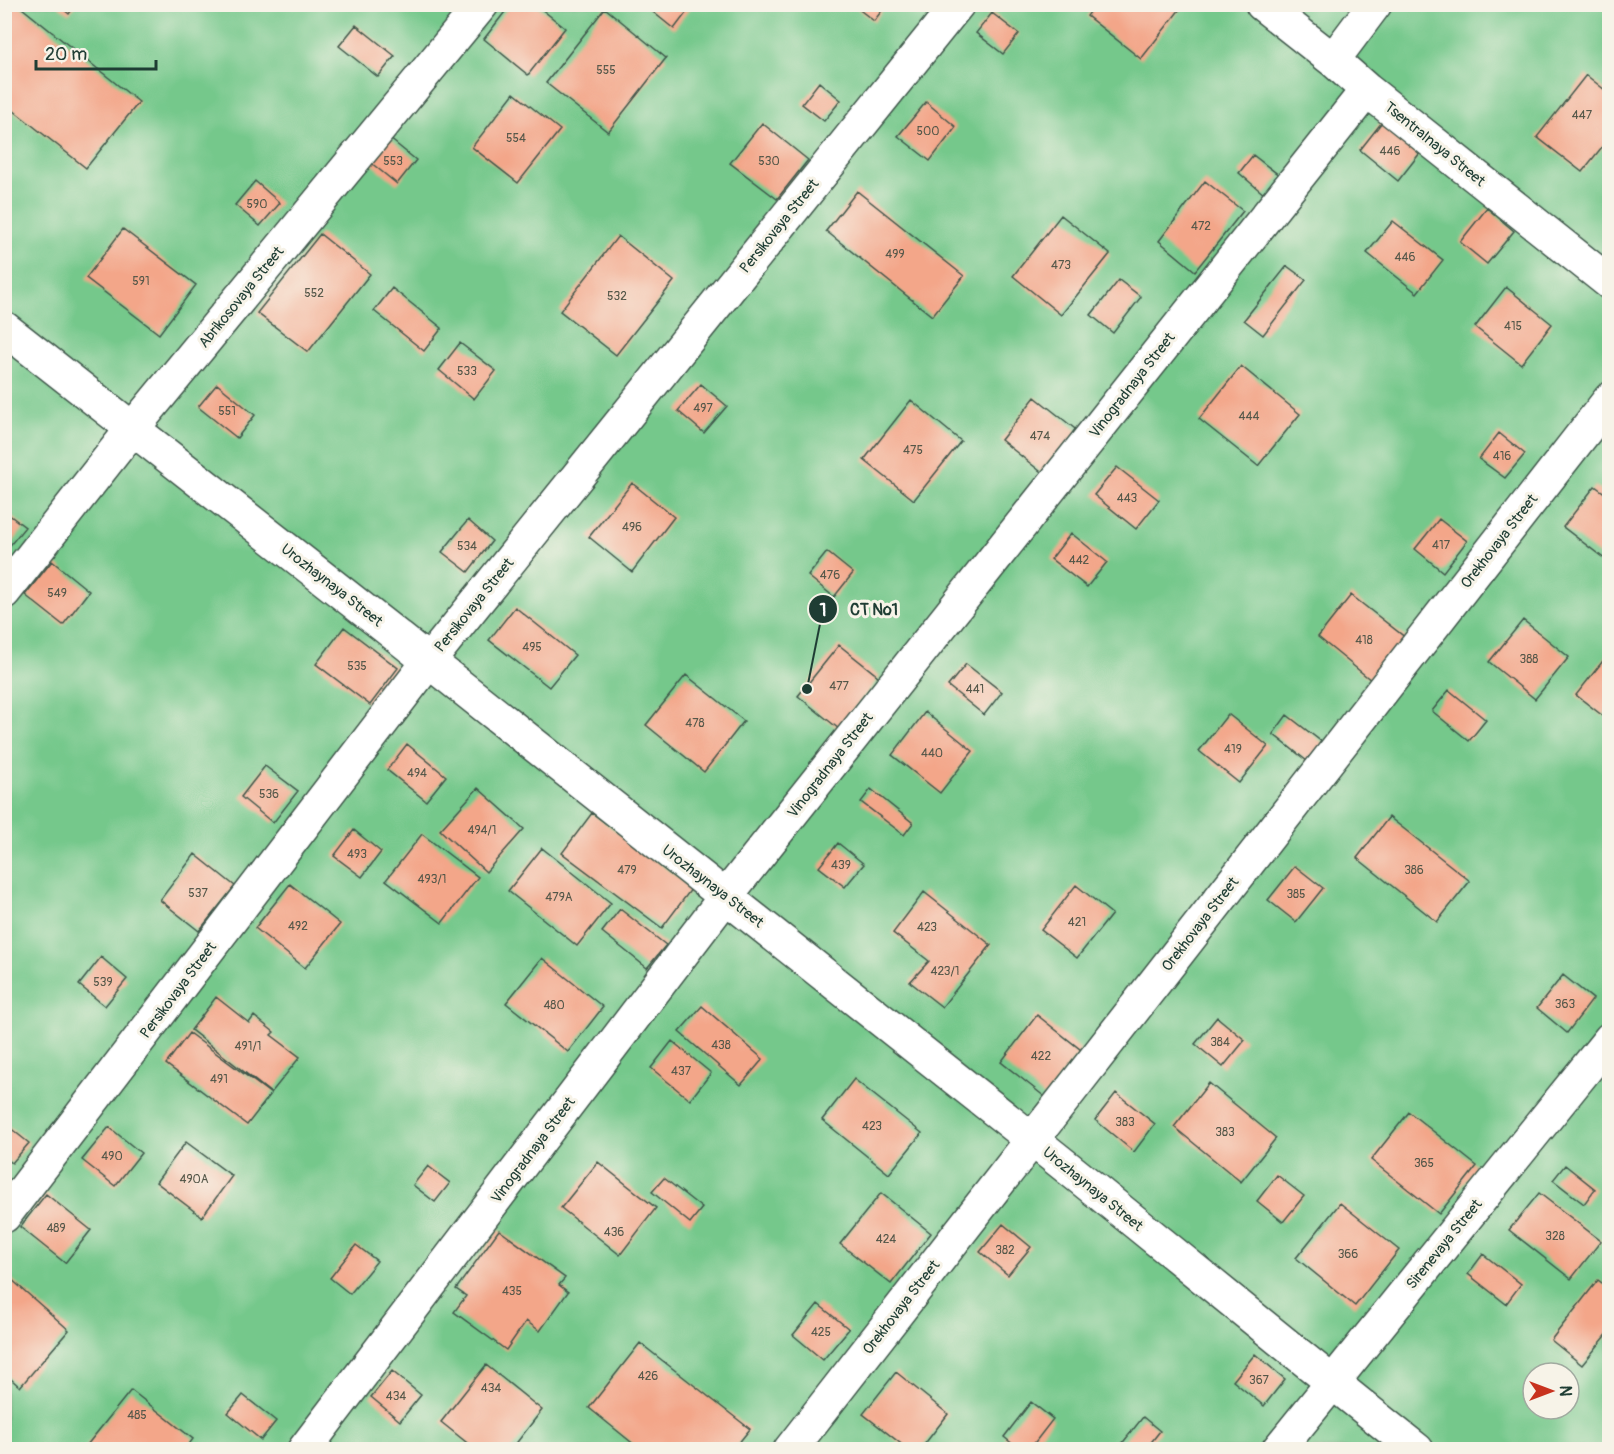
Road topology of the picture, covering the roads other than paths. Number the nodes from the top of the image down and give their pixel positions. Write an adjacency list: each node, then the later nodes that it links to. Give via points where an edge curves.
1 (482, 4): 10 (street, Abrikosovaya Street)
2 (958, 4): 12 (street, Persikovaya Street)
3 (1262, 4): 5 (street, Tsentralnaya Street)
4 (1375, 4): 5 (street)
5 (1333, 60): 6 (street, Tsentralnaya Street)
6 (1367, 90): 7 (street, Tsentralnaya Street); 13 (street, Vinogradnaya Street)
7 (1610, 284)
8 (4, 328): 10 (street, Urozhaynaya Street)
9 (1610, 399): 15 (street, Orekhovaya Street)
10 (133, 428): 11 (street, Abrikosovaya Street); 12 (street, Urozhaynaya Street)
11 (4, 592)
12 (429, 661): 13 (street, Urozhaynaya Street); 16 (street, Persikovaya Street)
13 (726, 896): 15 (street, Urozhaynaya Street); 18 (street, Vinogradnaya Street)
14 (1610, 1039): 17 (street, Sirenevaya Street)
15 (1033, 1139): 17 (street, Urozhaynaya Street); 19 (street, Orekhovaya Street)
16 (4, 1216)
17 (1332, 1382): 20 (street, Sirenevaya Street); 21 (street, Urozhaynaya Street)
18 (304, 1449)
19 (790, 1449)
20 (1278, 1449)
21 (1417, 1449)

